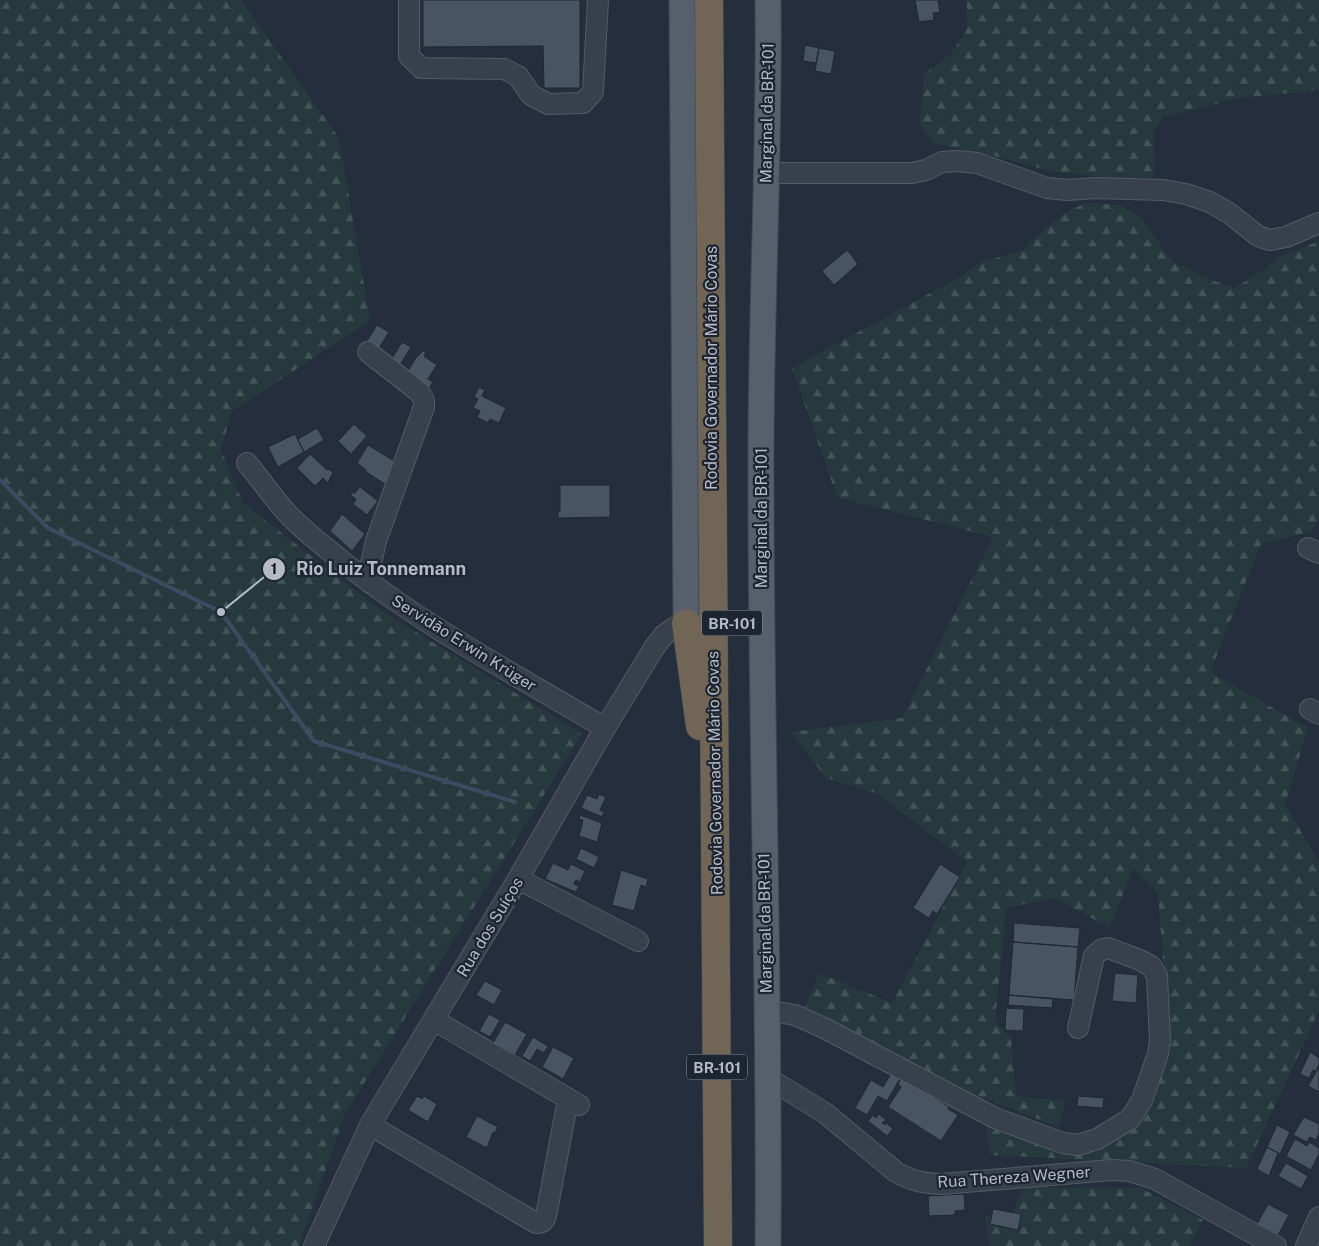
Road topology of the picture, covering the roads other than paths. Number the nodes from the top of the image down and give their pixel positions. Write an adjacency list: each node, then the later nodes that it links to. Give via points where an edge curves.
1 (409, 0): 2 (street, via 409,56 421,68 504,69 518,76 531,95 548,104 583,104 593,92)
2 (598, 0)
3 (682, 0): 12 (main road)
4 (709, 0): 14 (highway, Rodovia Governador Mário Covas / BR-101)
5 (728, 0): 25 (highway, Rodovia Governador Mário Covas / BR-101)
6 (768, 0): 7 (main road, Marginal da BR-101)
7 (767, 173): 8 (street, via 912,173 942,162 977,163 1047,188 1163,190 1186,194 1210,202 1258,236 1270,240); 17 (main road, Marginal da BR-101, via 761,482)
8 (1319, 223)
9 (368, 352): 11 (street, via 419,392 424,400 376,541)
10 (247, 463): 11 (street, Servidão Erwin Krüger, via 291,517)
11 (370, 583): 13 (street, Servidão Erwin Krüger, via 449,636)
12 (686, 624): 13 (street, Rua dos Suíços, via 675,626 664,635); 14 (highway)
13 (605, 728): 15 (street, Rua dos Suíços)
14 (716, 850): 24 (highway, Rodovia Governador Mário Covas / BR-101)
15 (518, 879): 16 (street); 18 (street, Rua dos Suíços)
16 (638, 941)
17 (766, 1010): 19 (street, via 794,1015 826,1029 995,1118 1063,1143 1078,1145 1097,1139 1130,1119 1142,1100 1160,1040 1157,976 1151,966 1108,948 1098,951 1094,956); 20 (main road, Marginal da BR-101)
18 (434, 1020): 21 (street, Rua dos Suíços); 21 (street, via 574,1102 544,1221 536,1223)
19 (1078, 1028)
20 (768, 1078): 26 (main road, Marginal da BR-101); 27 (street, Rua Thereza Wegner, via 825,1113 896,1172 921,1184 1129,1171 1155,1179)
21 (370, 1125): 23 (street, Rua dos Suíços)
22 (1319, 1217): 28 (street)
23 (314, 1246)
24 (718, 1246)
25 (737, 1246)
26 (768, 1246)
27 (1276, 1246)
28 (1306, 1246)

